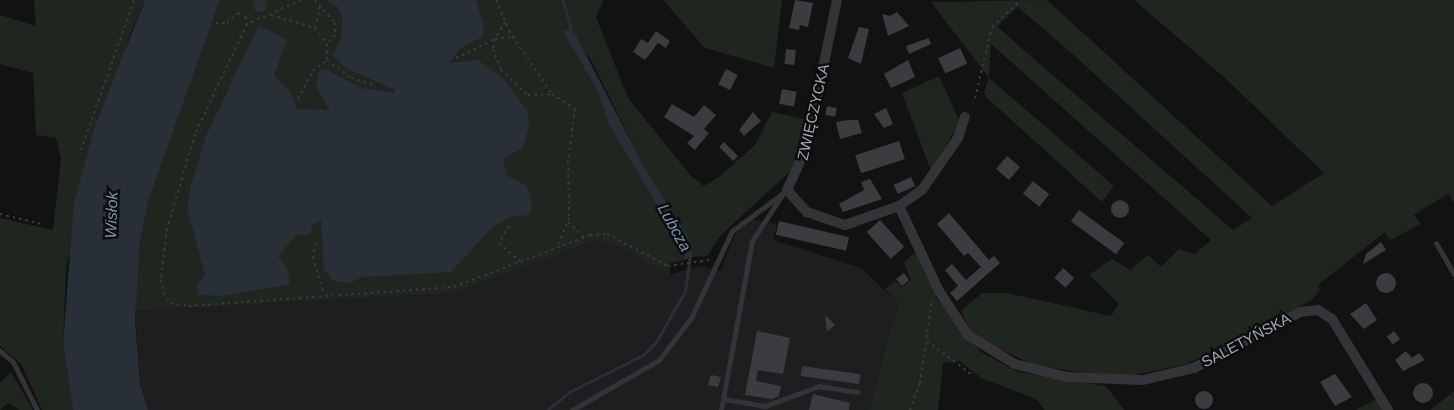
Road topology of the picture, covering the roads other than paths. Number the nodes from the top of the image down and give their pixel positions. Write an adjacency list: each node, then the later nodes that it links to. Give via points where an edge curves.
1 (837, 0): 3 (street, ZWIĘCZYCKA, via 807,146)
2 (965, 117): 4 (street, via 958,138 922,190)
3 (785, 191): 4 (street, via 808,212 845,225); 9 (lane, via 752,242); 11 (lane, via 742,220 715,259 702,297 673,345 642,372)
4 (900, 206): 13 (street, SALETYŃSKA, via 939,291 968,335 1015,364 1059,376 1122,382 1194,368 1300,312 1318,310 1332,319)
5 (1436, 243): 6 (lane)
6 (1454, 274)
7 (0, 351): 10 (lane, via 13,362)
8 (858, 392): 9 (lane, via 819,386 765,406)
9 (724, 399): 12 (lane)
10 (37, 410)
11 (572, 410)
12 (721, 410)
13 (1388, 410)

